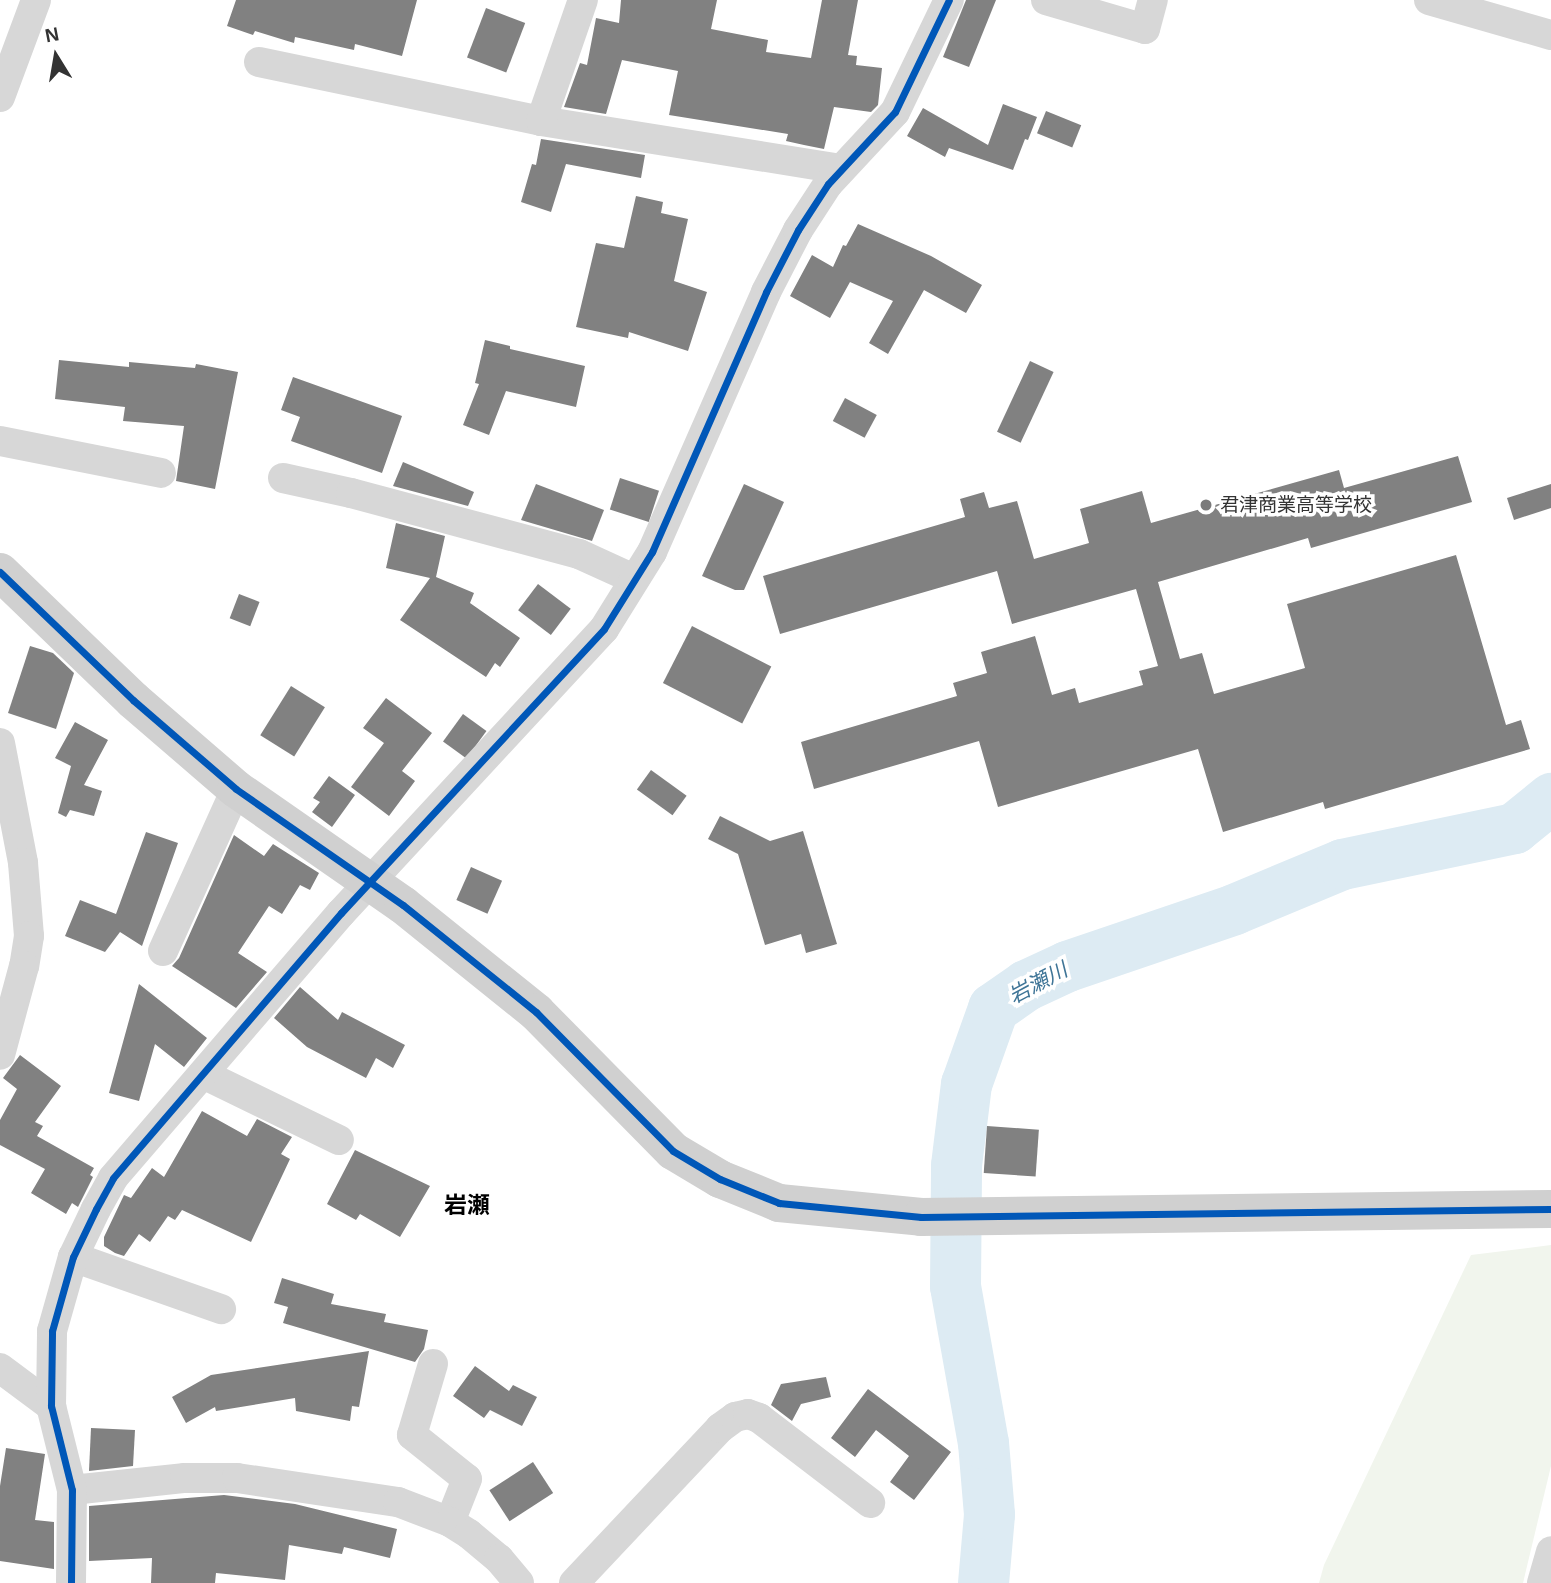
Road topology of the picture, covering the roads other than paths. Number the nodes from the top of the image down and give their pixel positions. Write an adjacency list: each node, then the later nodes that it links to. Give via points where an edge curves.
1 (36, 0): 9 (street)
2 (583, 0): 10 (street)
3 (948, 0): 11 (street, via 895,111)
4 (1046, 0): 5 (street, via 1145,29)
5 (1153, 0)
6 (1429, 0): 7 (street)
7 (1551, 35)
8 (259, 62): 10 (street)
9 (0, 97)
10 (541, 121): 11 (street)
11 (841, 169): 16 (street, via 798,230 766,292 652,552)
12 (0, 441): 13 (street)
13 (161, 473)
14 (283, 478): 16 (street, via 579,554)
15 (0, 572): 18 (street, via 133,700)
16 (634, 579): 19 (street, via 604,629)
17 (0, 743): 21 (street, via 23,863 29,936)
18 (236, 789): 19 (street); 20 (street)
19 (371, 883): 22 (street); 24 (street, via 536,1012 673,1151 720,1179 779,1203 921,1217)
20 (163, 951)
21 (2, 1045)
22 (202, 1074): 23 (street); 25 (street, via 113,1178)
23 (339, 1140)
24 (1551, 1209)
25 (73, 1257): 26 (street); 29 (street, via 52,1331)
26 (221, 1309)
27 (433, 1364): 32 (street, via 412,1435 467,1479)
28 (0, 1368): 29 (street)
29 (51, 1406): 30 (street)
30 (72, 1490): 32 (street, via 185,1478 237,1478 398,1502); 34 (street)
31 (870, 1503): 36 (street, via 759,1418 748,1414 735,1417)
32 (450, 1522): 35 (street, via 499,1559)
33 (1551, 1551): 37 (street)
34 (71, 1583)
35 (519, 1583)
36 (574, 1583)
37 (1542, 1583)

